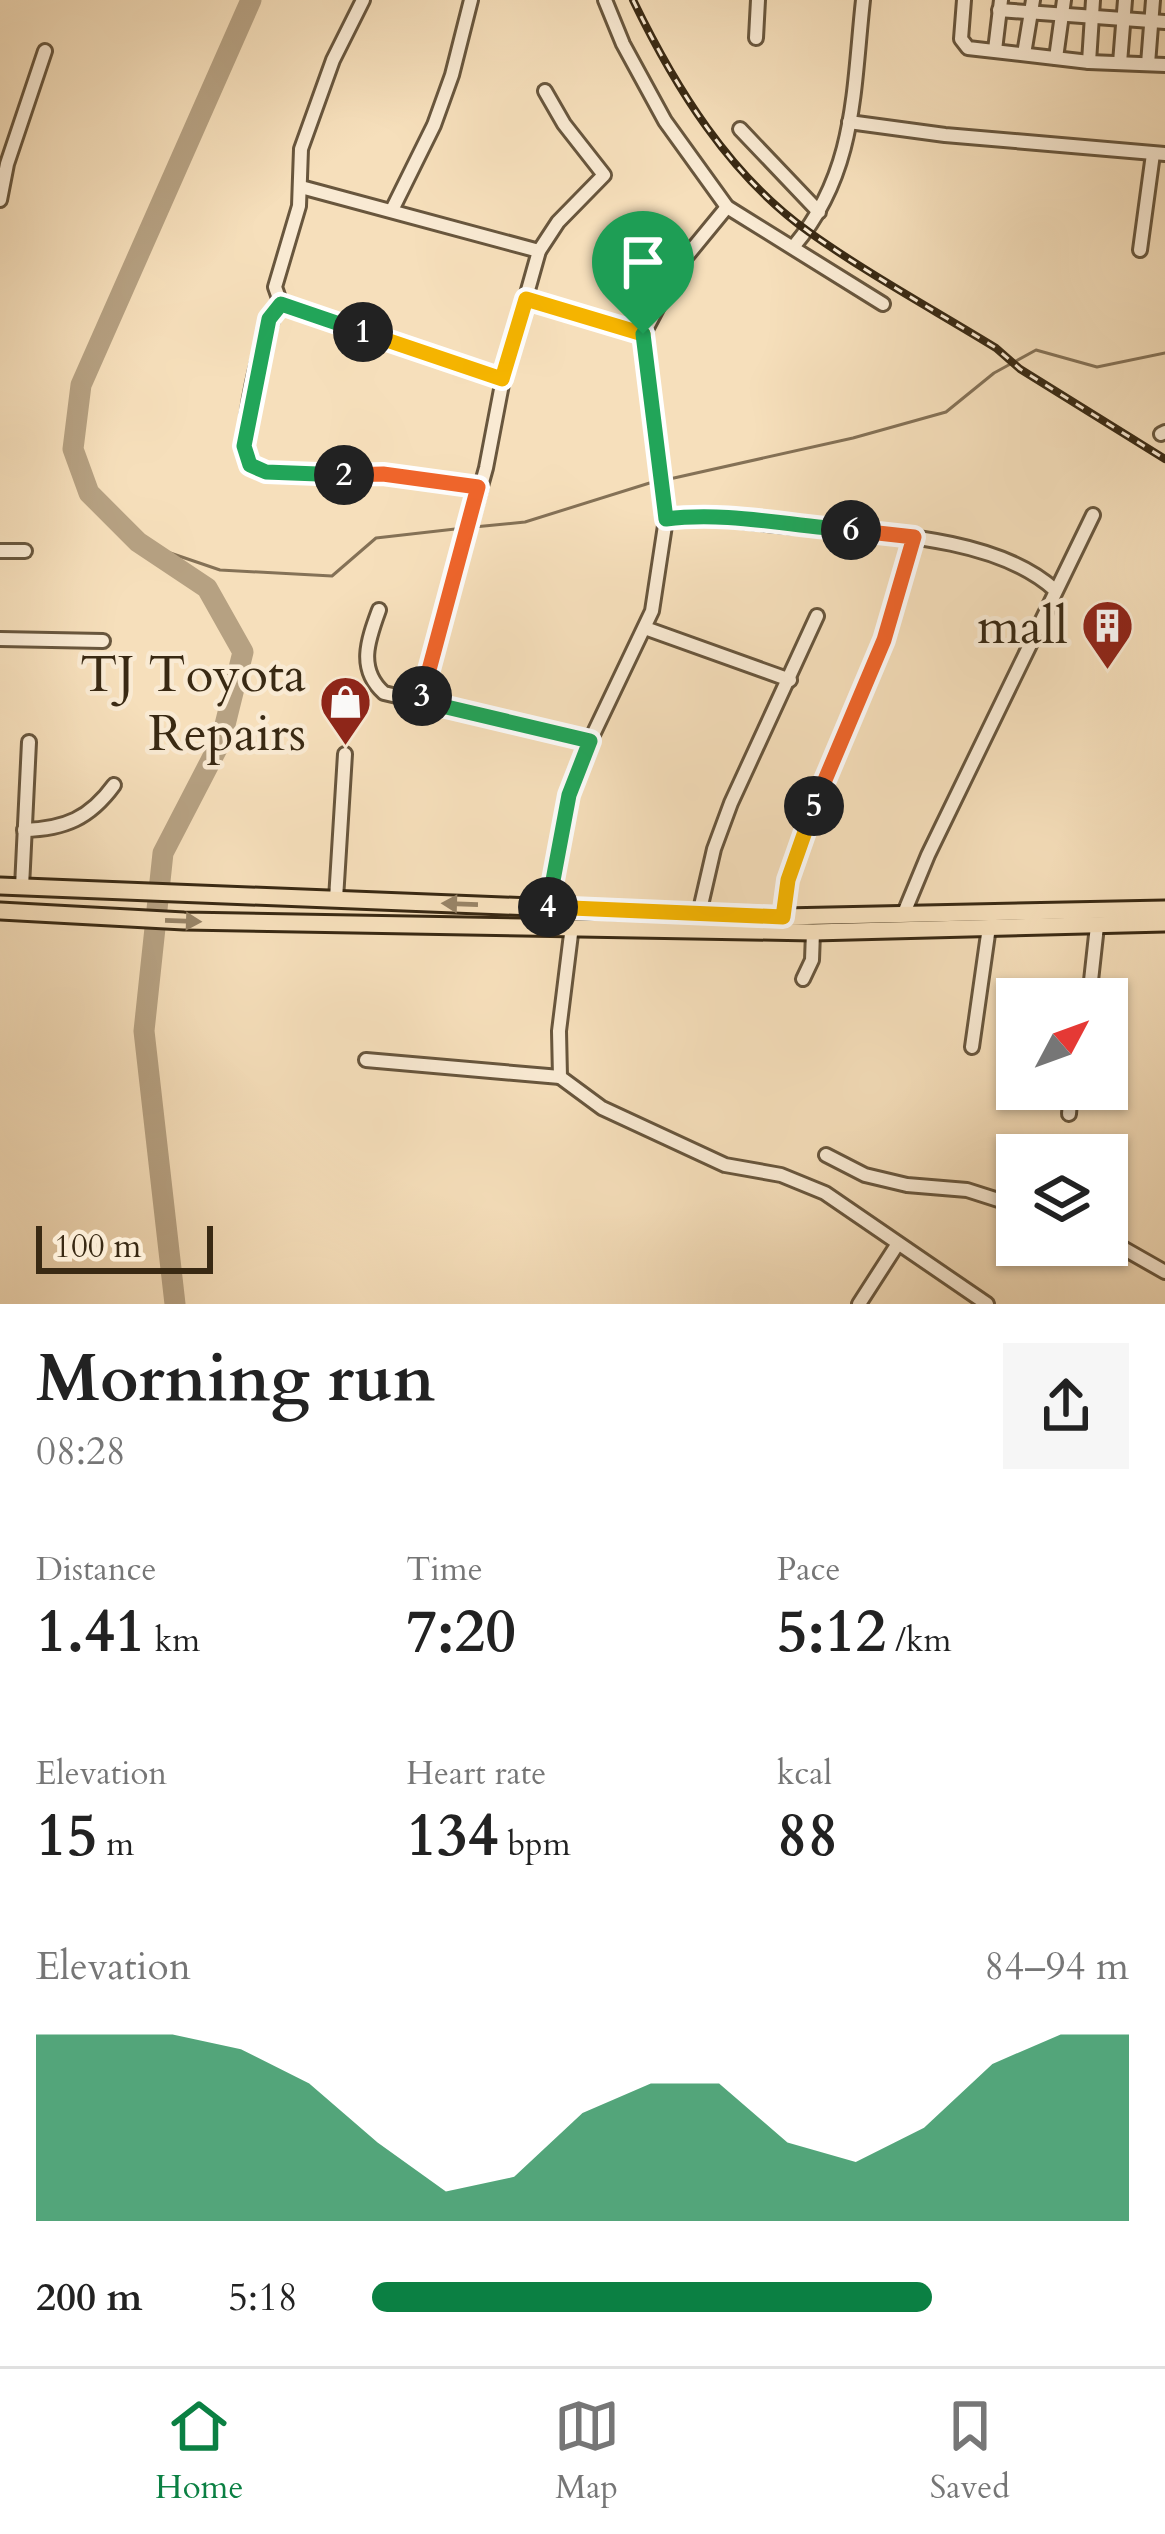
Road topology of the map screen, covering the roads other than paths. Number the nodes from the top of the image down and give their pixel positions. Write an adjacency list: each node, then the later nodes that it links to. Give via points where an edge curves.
1 (363, 0): 29 (street, via 301,149)
2 (471, 0): 32 (street, via 434,125)
3 (604, 0): 31 (street, via 665,121)
4 (758, 0): 16 (street)
5 (863, 0): 26 (street)
6 (964, 0): 17 (street, via 964,45)
7 (1093, 0): 13 (street)
8 (1125, 0): 14 (street)
9 (1154, 0): 15 (street)
10 (1000, 5): 11 (street); 17 (street)
11 (1032, 6): 12 (street); 19 (street)
12 (1064, 8): 13 (street); 20 (street)
13 (1090, 17): 14 (street); 21 (street)
14 (1124, 21): 15 (street); 22 (street)
15 (1158, 22): 23 (street)
16 (756, 38)
17 (994, 50): 19 (street)
18 (45, 51): 30 (street)
19 (1024, 54): 20 (street)
20 (1056, 58): 21 (street)
21 (1089, 62): 22 (street)
22 (1120, 63): 23 (street)
23 (1148, 64): 24 (street)
24 (1165, 65)
25 (544, 91): 36 (street, via 604,175)
26 (849, 122): 28 (street); 33 (street, via 836,181)
27 (740, 129): 33 (street)
28 (1159, 154): 35 (street)
29 (301, 187): 32 (street); 38 (street, via 275,287)
30 (0, 200)
31 (727, 207): 34 (street); 40 (street, via 681,263)
32 (392, 210): 36 (street)
33 (819, 212): 34 (street)
34 (794, 246): 39 (street)
35 (1140, 250)
36 (539, 251): 37 (street)
37 (526, 299): 40 (street); 41 (street)
38 (281, 304): 41 (street); 42 (street, via 269,319 250,407 250,465)
39 (883, 304)
40 (643, 334): 44 (street)
41 (502, 379): 42 (street)
42 (478, 487): 55 (street)
43 (1094, 514): 48 (street)
44 (666, 519): 45 (street, via 722,516); 51 (street)
45 (914, 537): 48 (street, via 1015,564); 69 (street, via 884,640 802,839)
46 (0, 551): 47 (street)
47 (25, 551)
48 (1055, 590): 68 (street)
49 (379, 610): 55 (street, via 367,649 370,677 392,698)
50 (817, 616): 54 (street)
51 (645, 628): 54 (street); 56 (street)
52 (0, 639): 53 (street)
53 (103, 641)
54 (790, 680): 67 (street, via 725,818)
55 (421, 701): 56 (street)
56 (590, 741): 64 (street, via 569,795)
57 (29, 742): 60 (street)
58 (345, 754): 63 (street)
59 (114, 784): 60 (street, via 76,823)
60 (24, 830): 62 (street)
61 (0, 886): 62 (main road)
62 (22, 887): 63 (main road)
63 (336, 898): 64 (main road, one-way to 63)
64 (548, 908): 67 (main road)
65 (1165, 909): 68 (main road)
66 (0, 911): 72 (main road, one-way to 72)
67 (699, 914): 70 (main road)
68 (904, 914): 69 (main road)
69 (783, 917): 70 (main road)
70 (745, 923): 72 (main road); 75 (main road)
71 (1165, 923): 73 (main road)
72 (572, 926): 80 (street)
73 (1097, 926): 74 (main road); 76 (street)
74 (989, 927): 75 (main road); 78 (street)
75 (813, 932): 77 (street)
76 (1091, 978)
77 (803, 980)
78 (972, 1047)
79 (366, 1060): 80 (street)
80 (560, 1077): 85 (street, via 602,1108 725,1165 825,1193)
81 (1069, 1110): 82 (street)
82 (1069, 1114)
83 (826, 1155): 84 (street, via 865,1175)
84 (996, 1200)
85 (897, 1244): 88 (street); 89 (street)
86 (1128, 1251): 87 (street)
87 (1165, 1272)
88 (859, 1304)
89 (987, 1304)

